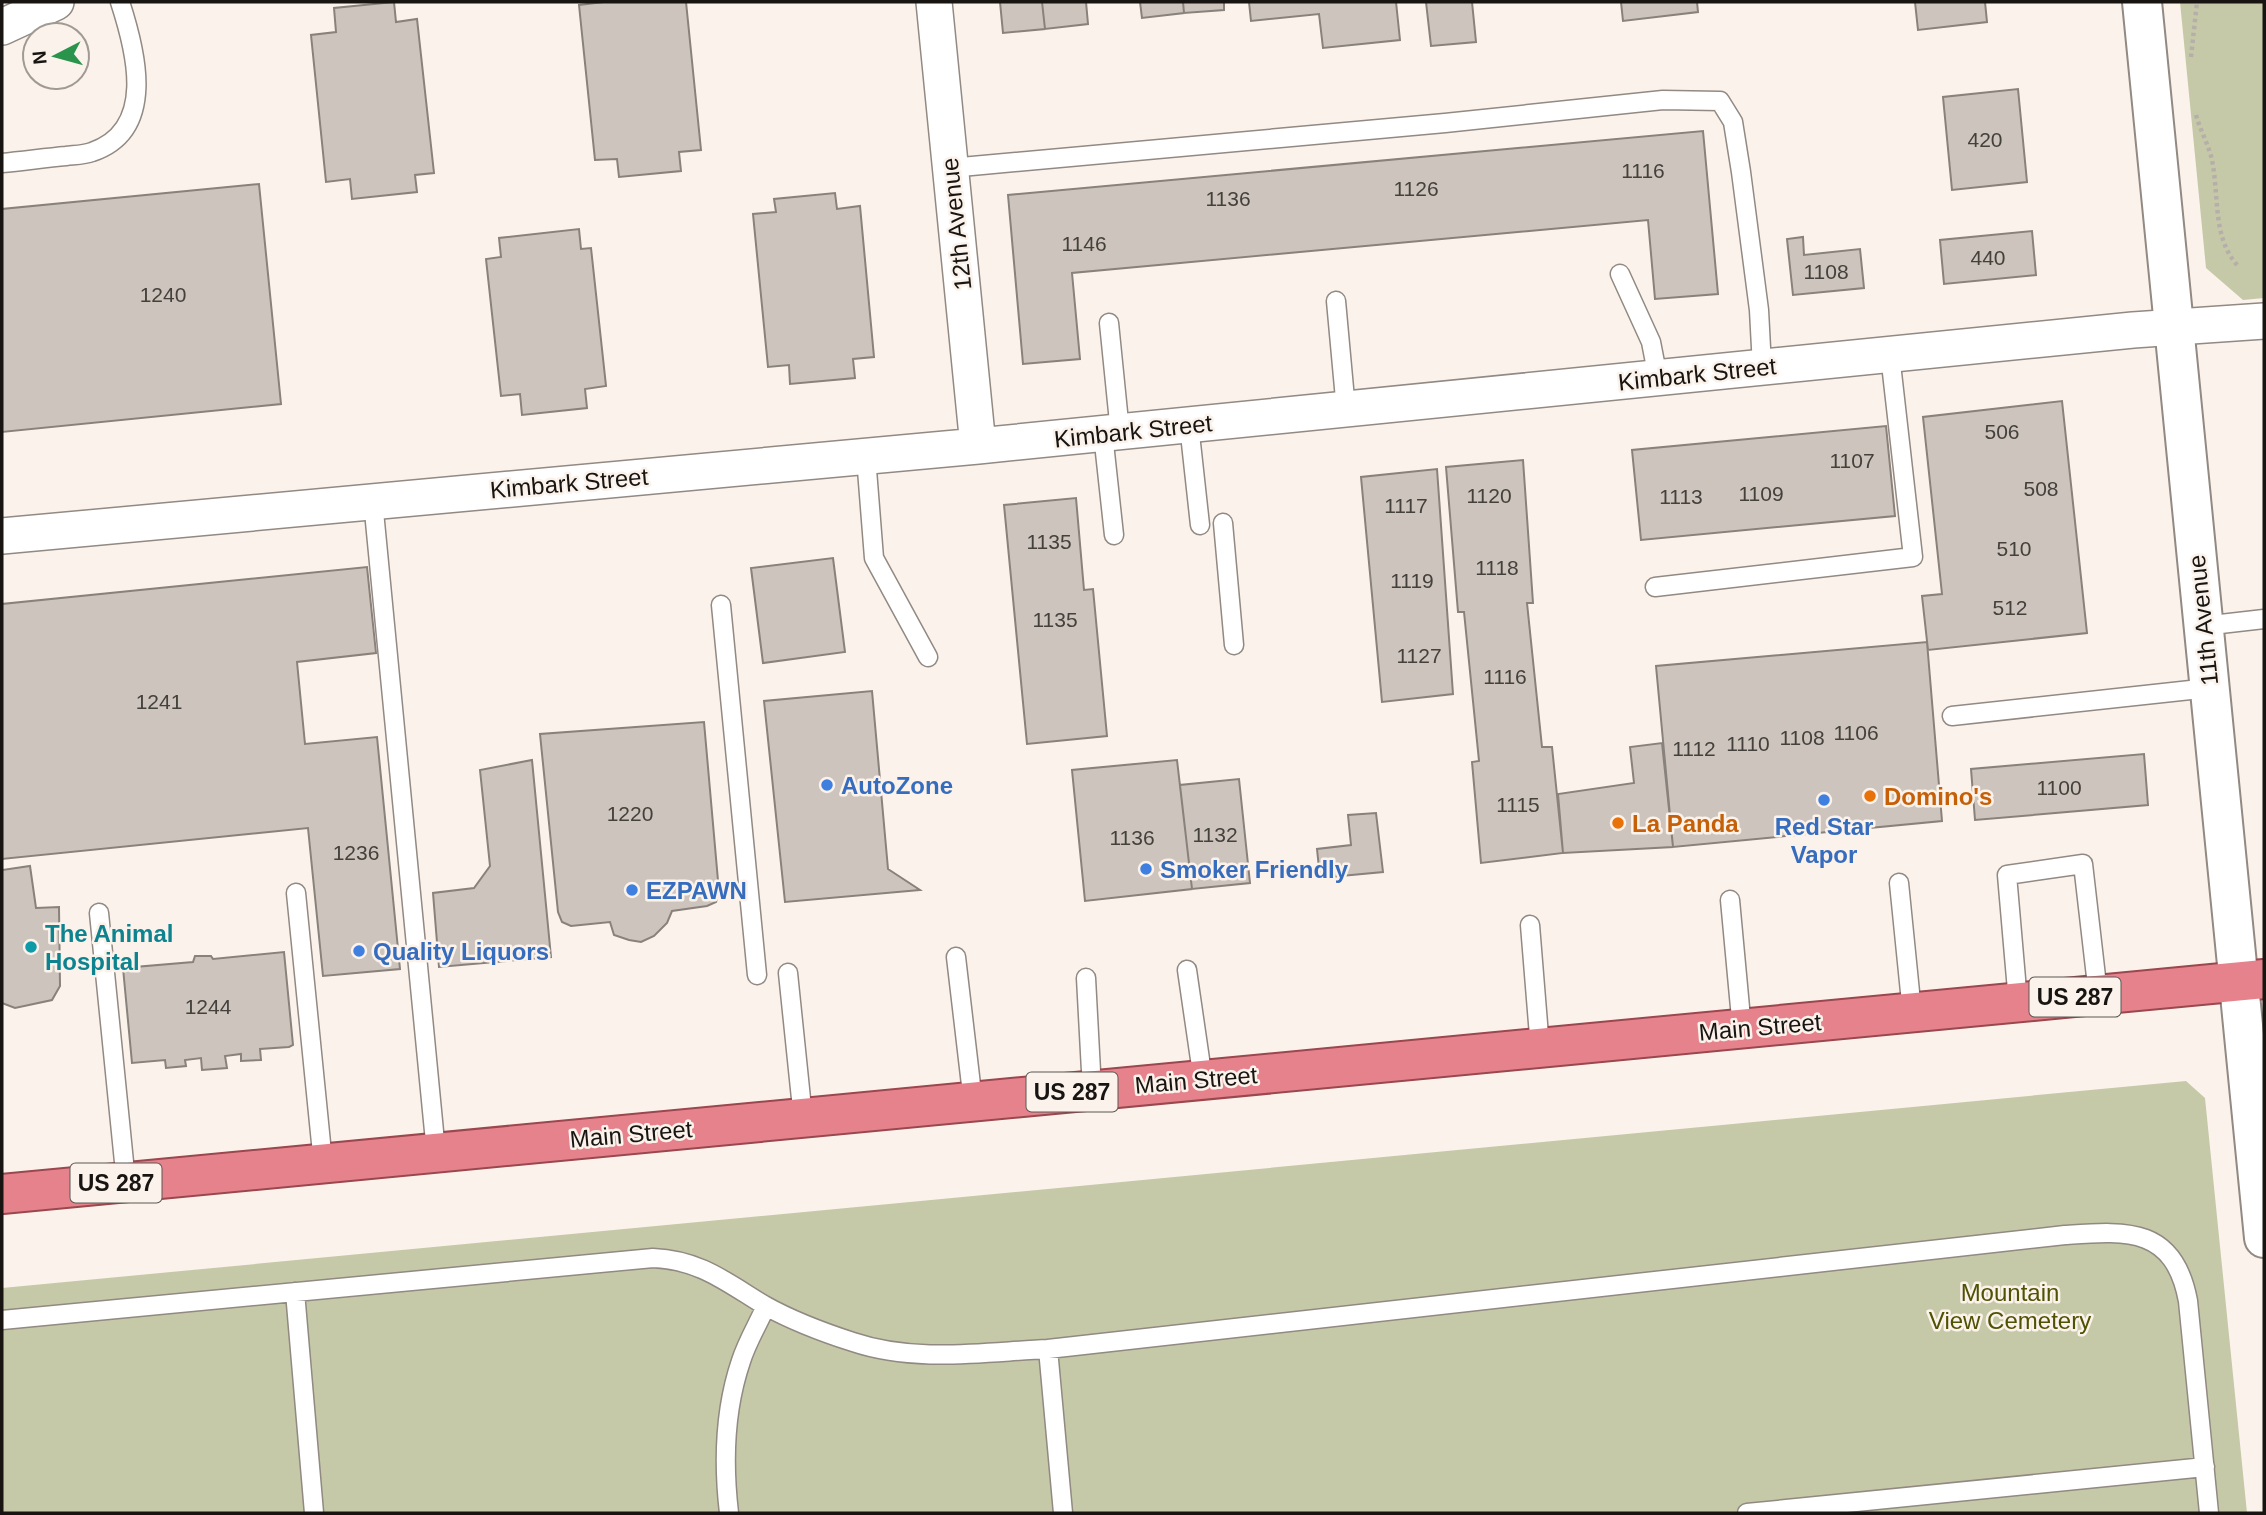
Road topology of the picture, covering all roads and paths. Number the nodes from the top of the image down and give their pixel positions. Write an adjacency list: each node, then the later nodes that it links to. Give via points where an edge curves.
1 (57, 2): 6 (street)
2 (120, 2): 9 (lane, via 130,29 138,79 125,130 91,153)
3 (934, 2): 10 (street, 12th Avenue)
4 (2142, 2): 16 (street, 11th Avenue)
5 (2197, 2): 7 (path)
6 (2, 27)
7 (2192, 66)
8 (2195, 104): 11 (path, via 2213,167 2221,237)
9 (2, 163)
10 (950, 168): 18 (lane, via 1663,100 1720,101 1733,122 1741,172); 23 (street, 12th Avenue)
11 (2238, 266)
12 (1620, 274): 19 (lane, via 1651,342)
13 (1336, 301): 20 (lane)
14 (2264, 321): 16 (street, Kimbark Street)
15 (1109, 323): 22 (lane)
16 (2174, 327): 17 (street, Kimbark Street); 33 (street, 11th Avenue)
17 (1889, 355): 18 (street, Kimbark Street); 30 (lane, via 1913,557)
18 (1762, 368): 19 (street, Kimbark Street)
19 (1658, 379): 20 (street, Kimbark Street)
20 (1346, 410): 21 (street, Kimbark Street)
21 (1189, 425): 22 (street, Kimbark Street); 27 (lane)
22 (1112, 433): 23 (street, Kimbark Street); 28 (lane)
23 (978, 446): 24 (street, Kimbark Street)
24 (866, 457): 25 (street, Kimbark Street); 35 (lane, via 874,558)
25 (373, 500): 29 (street, Kimbark Street); 58 (lane)
26 (1223, 523): 34 (lane)
27 (1200, 526)
28 (1114, 535)
29 (2, 536)
30 (1655, 587)
31 (721, 605): 46 (lane)
32 (2264, 619): 33 (lane)
33 (2203, 626): 36 (street, 11th Avenue)
34 (1234, 645)
35 (928, 657)
36 (2209, 688): 37 (lane); 48 (street, 11th Avenue)
37 (1952, 716)
38 (1899, 883): 51 (lane)
39 (296, 893): 59 (lane)
40 (1730, 900): 52 (lane)
41 (99, 913): 60 (lane)
42 (1530, 925): 53 (lane)
43 (956, 957): 56 (lane)
44 (1187, 971): 54 (lane)
45 (788, 973): 57 (lane)
46 (757, 975)
47 (1087, 978): 55 (lane)
48 (2251, 980): 49 (highway, Main Street / US 287); 62 (street, 11th Avenue)
49 (2098, 994): 50 (highway, Main Street / US 287); 50 (lane, via 2084,864 2007,875)
50 (2018, 1002): 51 (highway, Main Street / US 287)
51 (1912, 1012): 52 (highway, Main Street / US 287)
52 (1742, 1029): 53 (highway, Main Street / US 287)
53 (1540, 1048): 54 (highway, Main Street / US 287)
54 (1203, 1080): 55 (highway, Main Street / US 287)
55 (1092, 1090): 56 (highway, Main Street / US 287)
56 (973, 1102): 57 (highway, Main Street / US 287)
57 (803, 1118): 58 (highway, Main Street / US 287)
58 (436, 1152): 59 (highway, Main Street / US 287)
59 (323, 1163): 60 (highway, Main Street / US 287)
60 (126, 1182): 61 (highway, Main Street / US 287)
61 (2, 1194)
62 (2264, 1238)
63 (295, 1292): 64 (lane, via 653,1258 704,1269); 65 (lane); 68 (lane)
64 (766, 1306): 66 (lane, via 851,1342 891,1352); 69 (lane, via 741,1359 731,1399 724,1445)
65 (2, 1321)
66 (1048, 1349): 67 (lane, via 2065,1235 2123,1233 2159,1245 2175,1262 2185,1284); 70 (lane)
67 (2205, 1467): 71 (lane); 72 (lane)
68 (314, 1513)
69 (729, 1513)
70 (1063, 1513)
71 (1746, 1513)
72 (2209, 1513)

